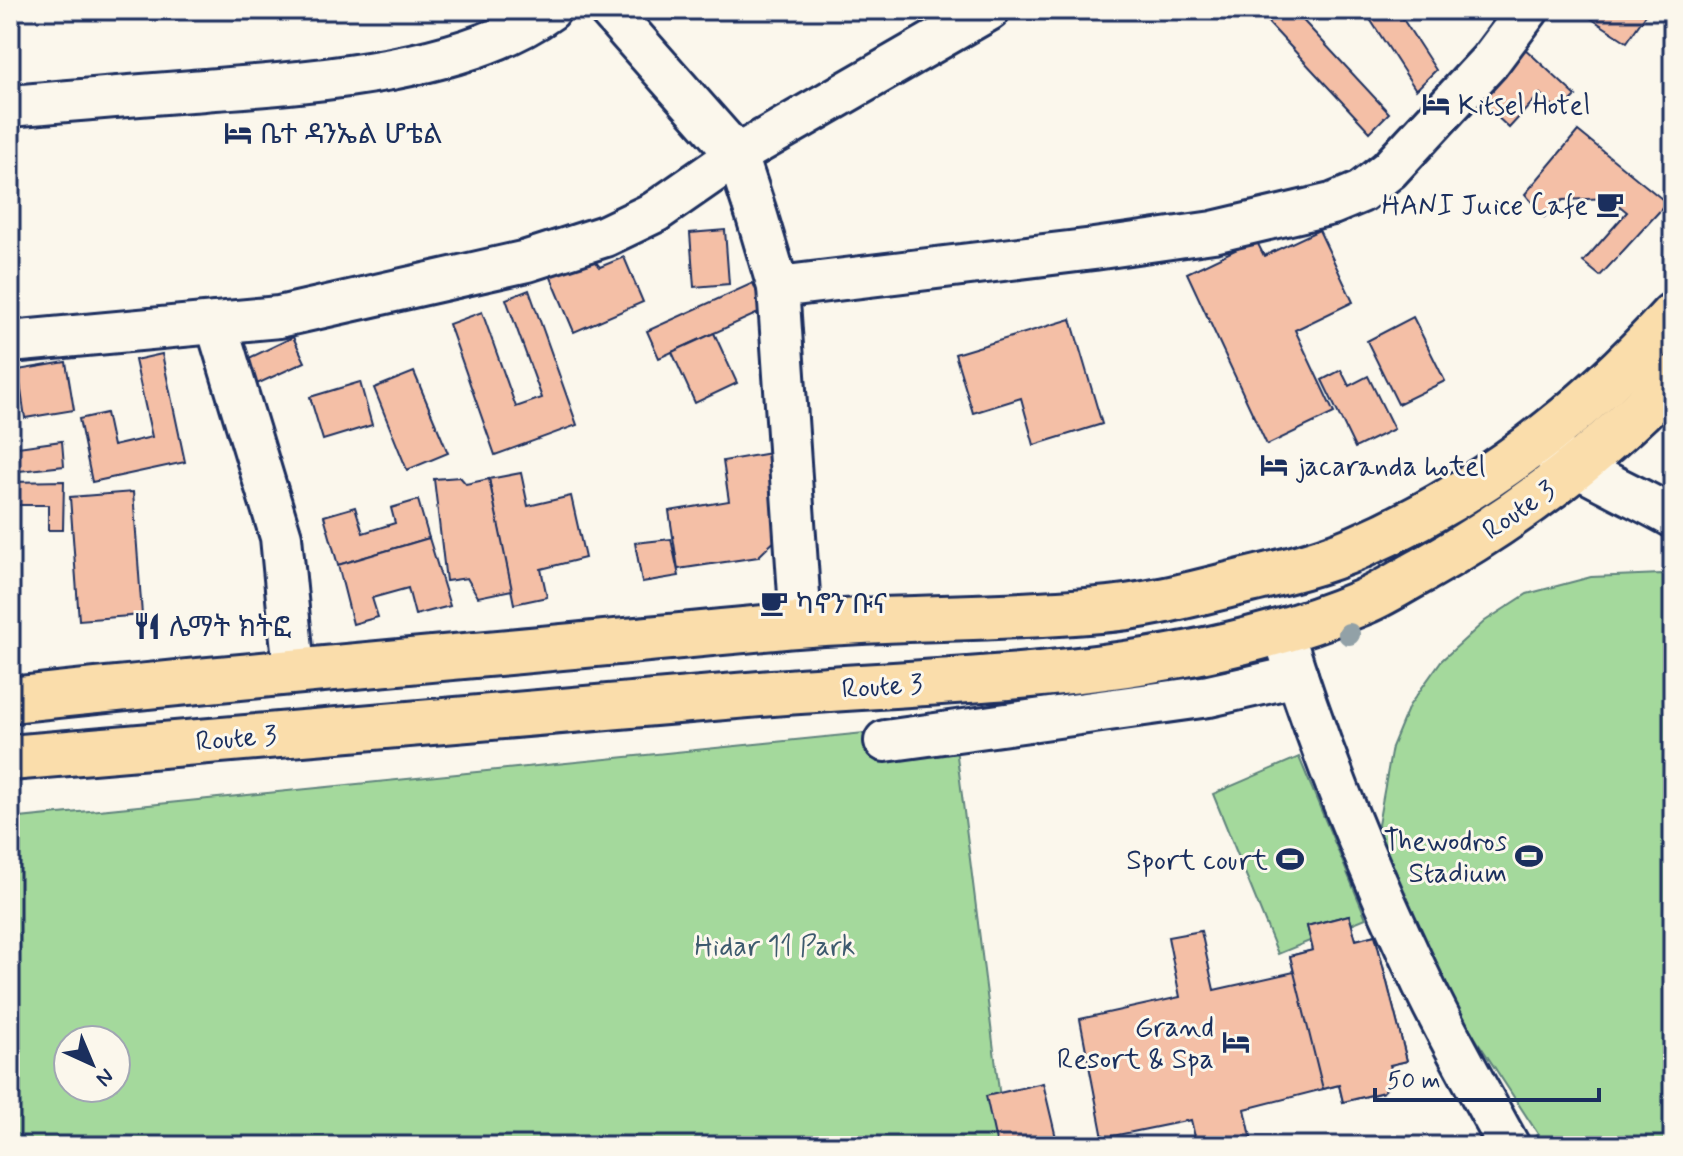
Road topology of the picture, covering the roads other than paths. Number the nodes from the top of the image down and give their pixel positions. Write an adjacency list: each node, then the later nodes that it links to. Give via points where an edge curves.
1 (550, 10): 5 (street, via 530,25 428,61 307,82)
2 (609, 10): 6 (street)
3 (989, 10): 6 (street)
4 (1528, 10): 7 (street, via 1489,62 1389,170 1361,192 1332,204 1213,232)
5 (10, 106)
6 (737, 155): 7 (street); 9 (street, via 655,212 605,236 527,261 279,317)
7 (778, 287): 15 (street)
8 (1673, 315): 12 (main road, via 1609,382)
9 (216, 323): 10 (street); 18 (street, via 281,537)
10 (10, 342)
11 (1673, 378): 13 (main road, Route 3)
12 (1537, 443): 13 (street); 15 (main road, via 1427,512 1353,549 1260,578 1102,610)
13 (1577, 468): 14 (street); 16 (main road, Route 3, via 1502,523 1431,565 1364,602)
14 (1673, 517)
15 (801, 624): 17 (main road)
16 (1283, 632): 19 (street); 21 (main road, Route 3, via 1107,668)
17 (370, 666): 18 (main road); 21 (main road)
18 (294, 670): 20 (main road)
19 (1297, 676): 22 (street, via 1209,696); 24 (street, via 1323,752 1428,996)
20 (10, 700)
21 (376, 724): 23 (main road, Route 3)
22 (885, 741)
23 (10, 758)
24 (1509, 1146)

